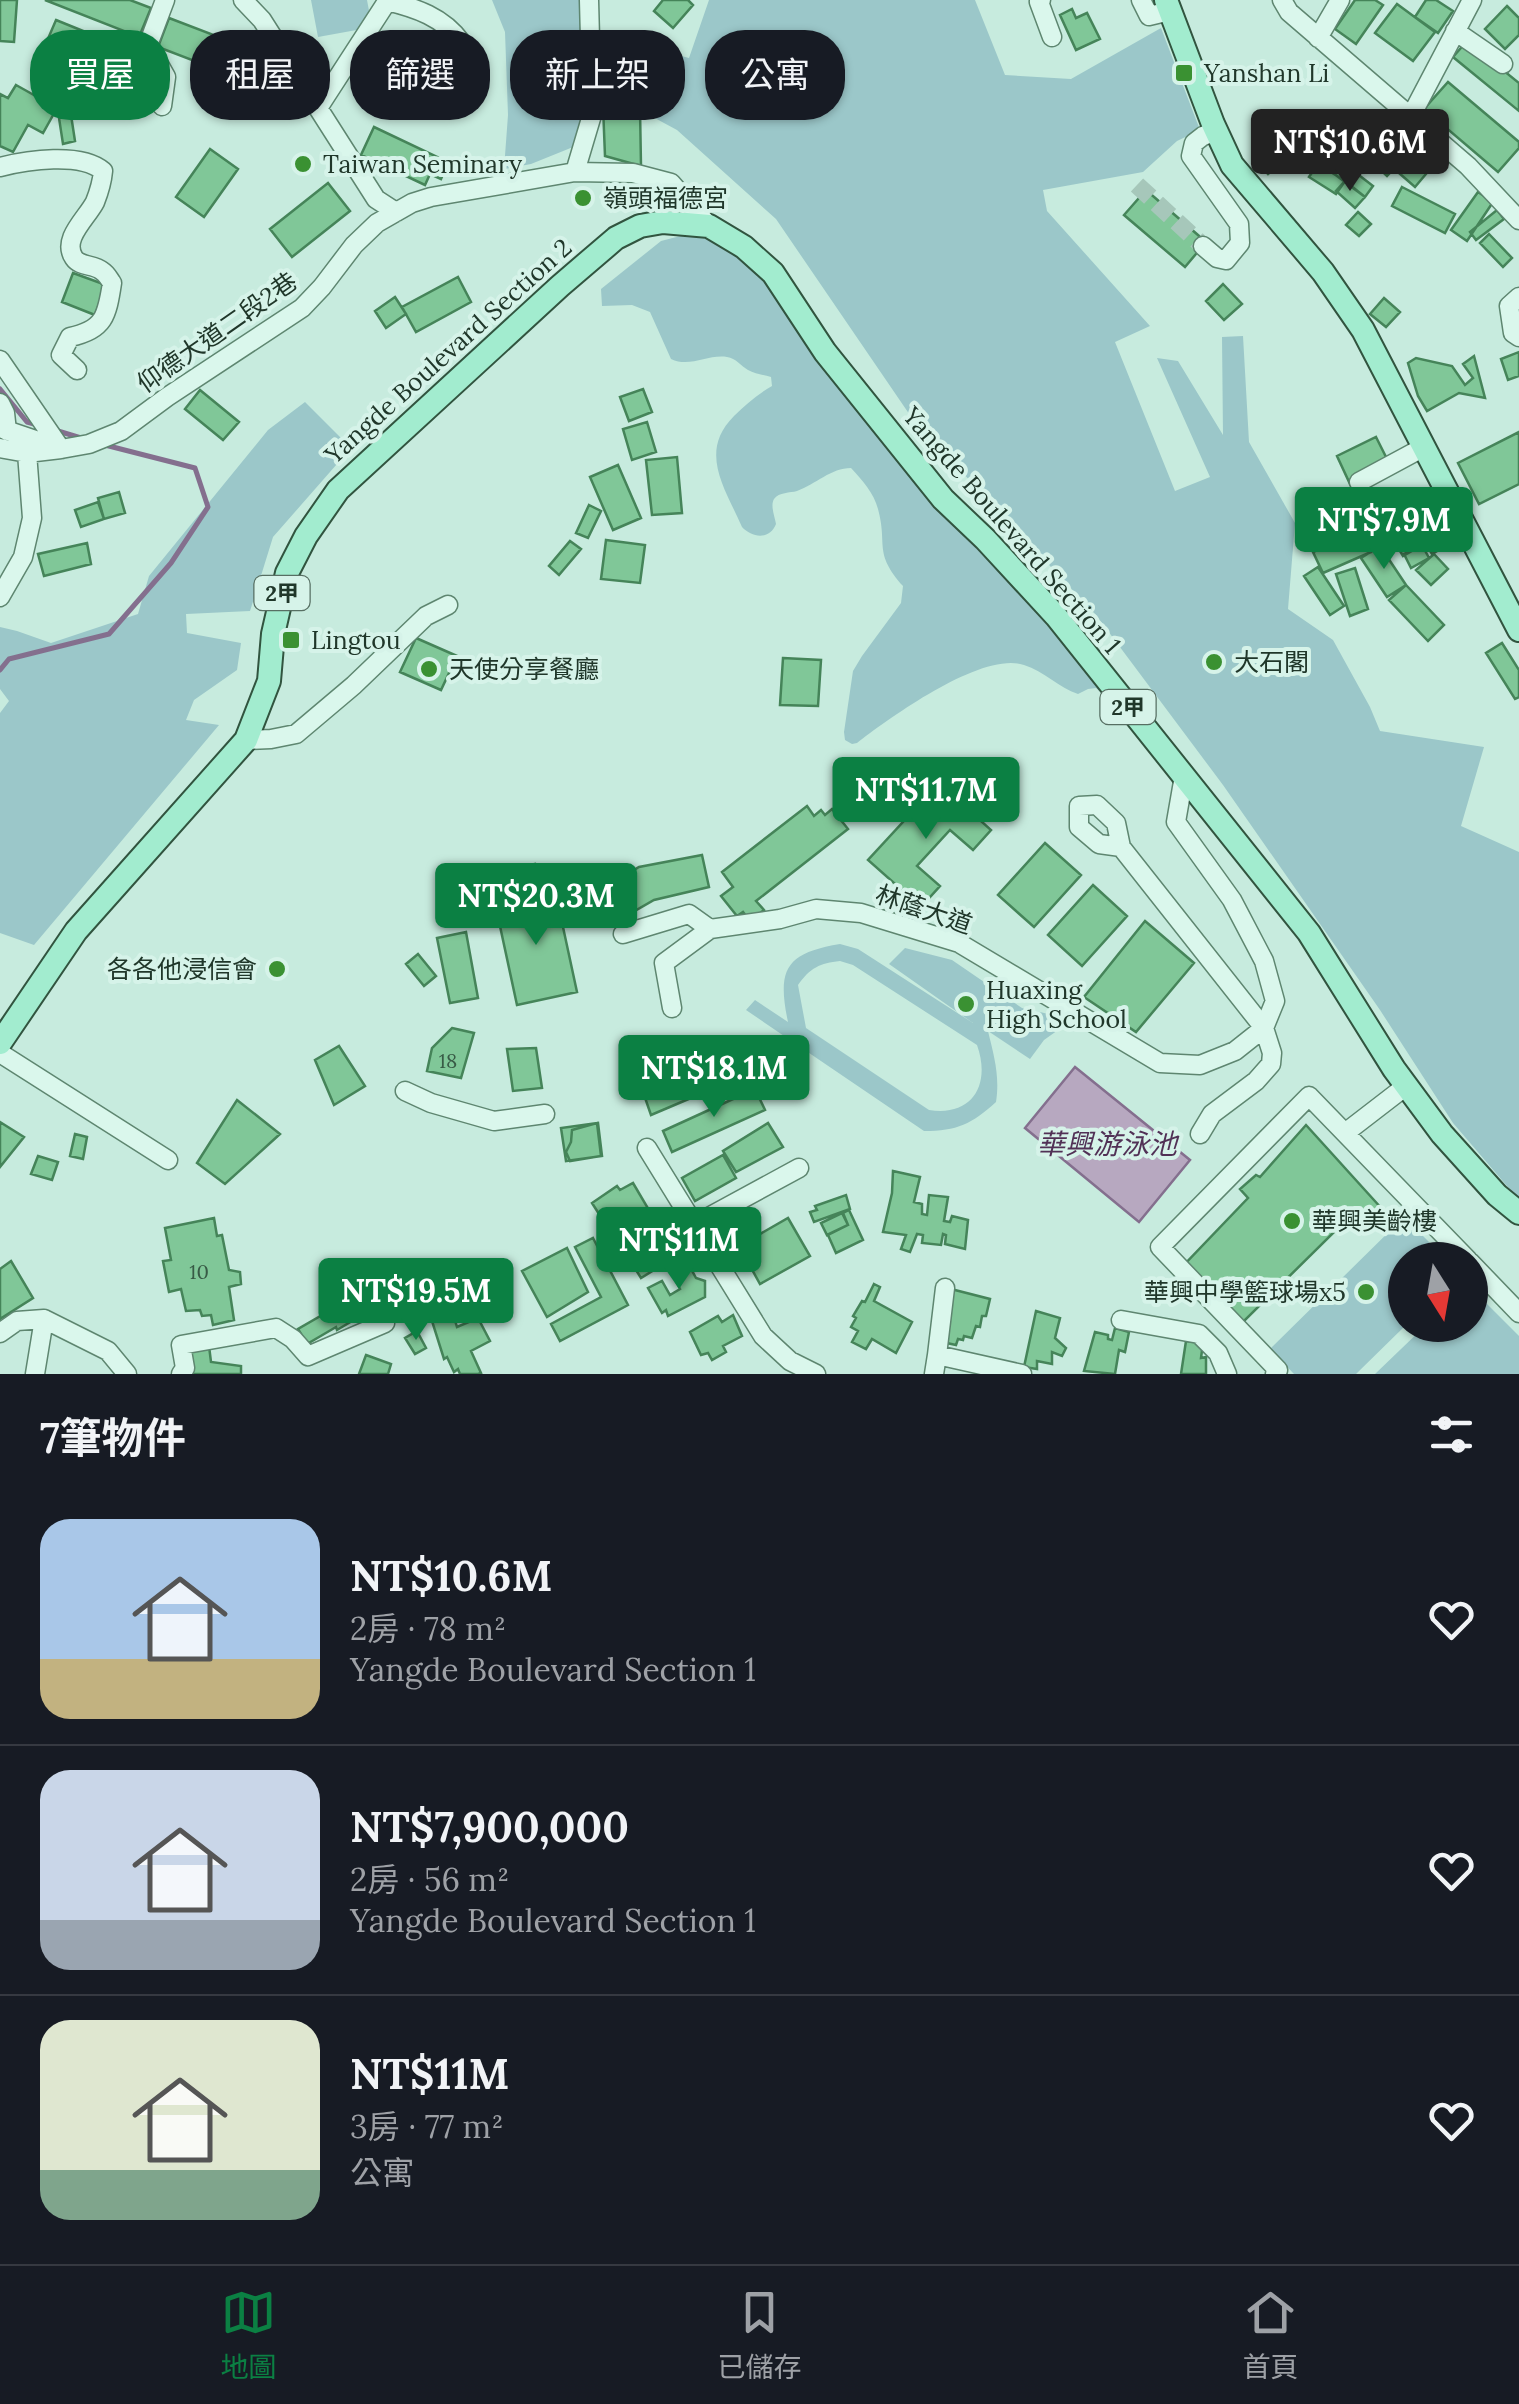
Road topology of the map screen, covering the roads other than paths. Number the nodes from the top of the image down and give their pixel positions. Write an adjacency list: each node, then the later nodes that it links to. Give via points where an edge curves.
1 (165, 0): 11 (street)
2 (243, 0): 12 (street)
3 (388, 0): 13 (street, via 419,8); 18 (street)
4 (589, 0): 23 (street, via 592,115)
5 (1041, 0): 15 (street)
6 (1142, 0): 10 (street, via 1149,16)
7 (1282, 0): 16 (street)
8 (1340, 0): 16 (street)
9 (1472, 0): 14 (street)
10 (1168, 6): 21 (main road)
11 (154, 30)
12 (268, 30)
13 (453, 30)
14 (1455, 31): 17 (street); 19 (street)
15 (1052, 37)
16 (1318, 38): 19 (street)
17 (1503, 64)
18 (330, 89)
19 (1410, 118): 25 (street)
20 (326, 120): 24 (street, via 376,199)
21 (1216, 132): 27 (street, via 1194,143 1191,156 1239,224 1240,243 1226,260); 34 (main road, via 1232,166 1363,330)
22 (0, 167): 31 (street, via 91,162 103,172 94,205 70,246 79,263 103,271 112,284 101,323 89,334 70,337 61,354)
23 (575, 172): 24 (street, 仰德大道二段2巷, via 431,196); 26 (street, 仰德大道二段2巷, via 633,173 671,184)
24 (396, 212): 35 (street, 仰德大道二段2巷, via 354,245 302,308 121,432)
25 (1519, 220)
26 (709, 226): 41 (main road, Yangde Boulevard Section 2 / 2甲, via 663,222 616,238 338,490 287,573 269,681); 42 (main road, Yangde Boulevard Section 1 / 2甲, via 773,273 824,352 943,499 1056,616)
27 (1203, 246)
28 (1519, 298): 29 (street, via 1509,306)
29 (1519, 337)
30 (0, 360): 35 (street)
31 (77, 370)
32 (0, 403): 33 (street)
33 (2, 436): 35 (street); 36 (street, 仰德大道二段2巷)
34 (1424, 447): 37 (street); 40 (main road)
35 (61, 449): 36 (street, 仰德大道二段2巷)
36 (26, 453): 38 (street, via 32,518 24,557)
37 (1358, 482)
38 (0, 598)
39 (448, 605): 41 (street, via 426,616 296,734)
40 (1519, 630)
41 (246, 740): 48 (main road, Yangde Boulevard Section 2 / 2甲, via 76,931)
42 (1184, 776): 47 (street, via 1176,822 1232,900 1264,961 1275,1001); 50 (main road, Yangde Boulevard Section 1 / 2甲, via 1309,933)
43 (1121, 847): 47 (street)
44 (710, 929): 45 (street, via 689,914); 46 (street, 林蔭大道, via 664,962); 47 (street, 林蔭大道, via 816,908 861,913 959,943 1160,1063 1200,1065 1235,1051)
45 (623, 934)
46 (672, 1008)
47 (1264, 1028): 53 (street, via 1272,1064 1212,1114)
48 (0, 1043)
49 (0, 1054): 56 (street)
50 (1406, 1086): 54 (street); 58 (main road, Yangde Boulevard Section 1 / 2甲, via 1442,1134)
51 (405, 1091): 52 (street, via 494,1121)
52 (544, 1114)
53 (1200, 1134)
54 (1345, 1134): 60 (street); 76 (street, via 1309,1096 1160,1247)
55 (647, 1148): 59 (street)
56 (168, 1160)
57 (799, 1168): 59 (street)
58 (1519, 1213)
59 (696, 1224): 73 (street, via 763,1336)
60 (1450, 1242)
61 (1488, 1280): 63 (street)
62 (945, 1288): 68 (street)
63 (1519, 1312)
64 (44, 1319): 67 (street, via 16,1320); 70 (street); 71 (street, via 108,1351)
65 (1121, 1320): 75 (street, via 1198,1334)
66 (385, 1323): 69 (street)
67 (0, 1333)
68 (936, 1364): 74 (street)
69 (307, 1365): 72 (street, via 293,1339 276,1328 181,1345)
70 (35, 1374)
71 (127, 1374)
72 (182, 1374)
73 (816, 1374)
74 (1022, 1374)
75 (1227, 1374)
76 (1275, 1374)

